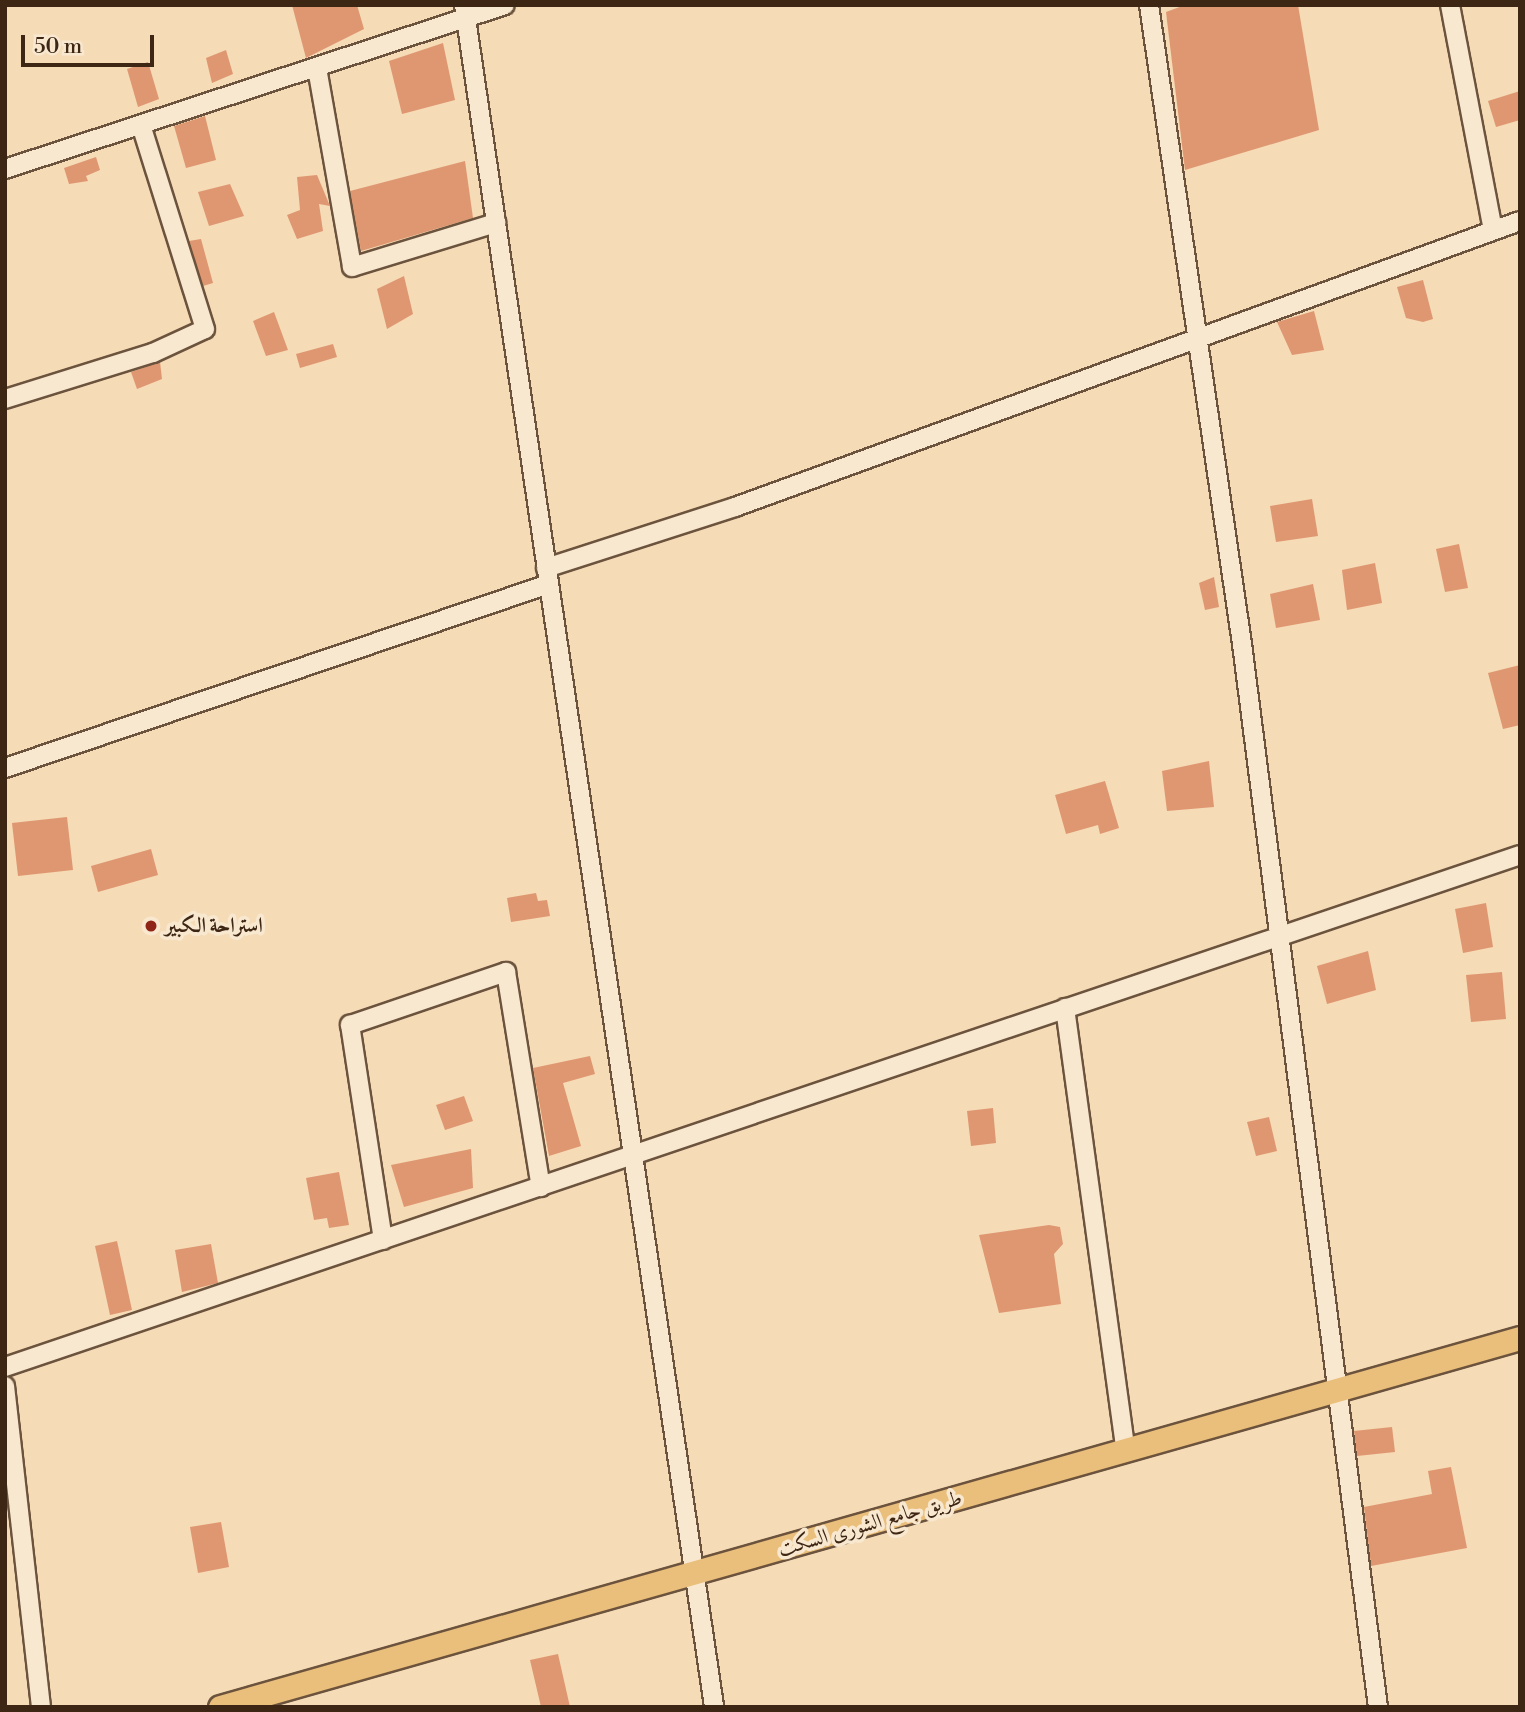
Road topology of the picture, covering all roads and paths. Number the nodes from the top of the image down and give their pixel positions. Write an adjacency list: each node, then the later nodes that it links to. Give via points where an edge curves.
1 (505, 5): 4 (street)
2 (1149, 5): 11 (street)
3 (1450, 5): 10 (street)
4 (465, 13): 5 (street); 9 (street)
5 (317, 68): 6 (street); 9 (street, via 352,267)
6 (141, 125): 7 (street); 12 (street, via 205,329 153,353)
7 (5, 169)
8 (1520, 222): 10 (street)
9 (496, 223): 13 (street)
10 (1493, 230): 11 (street)
11 (1196, 336): 13 (street); 16 (street)
12 (5, 398)
13 (548, 576): 14 (street); 18 (street)
14 (5, 768)
15 (1520, 855): 16 (street)
16 (1280, 934): 17 (street); 24 (street)
17 (1065, 1009): 18 (street); 25 (street, via 1113,1393)
18 (634, 1155): 19 (street); 26 (street)
19 (541, 1187): 20 (street); 20 (street, via 506,972 349,1026)
20 (383, 1240): 22 (street)
21 (1520, 1338): 24 (main road, طريق جامع الشورى السكت)
22 (5, 1367)
23 (5, 1386): 27 (street)
24 (1334, 1394): 25 (main road, طريق جامع الشورى السكت); 30 (street)
25 (1126, 1452): 26 (main road, طريق جامع الشورى السكت)
26 (697, 1572): 28 (main road, طريق جامع الشورى السكت); 29 (street)
27 (41, 1707)
28 (220, 1707)
29 (714, 1707)
30 (1378, 1707)

